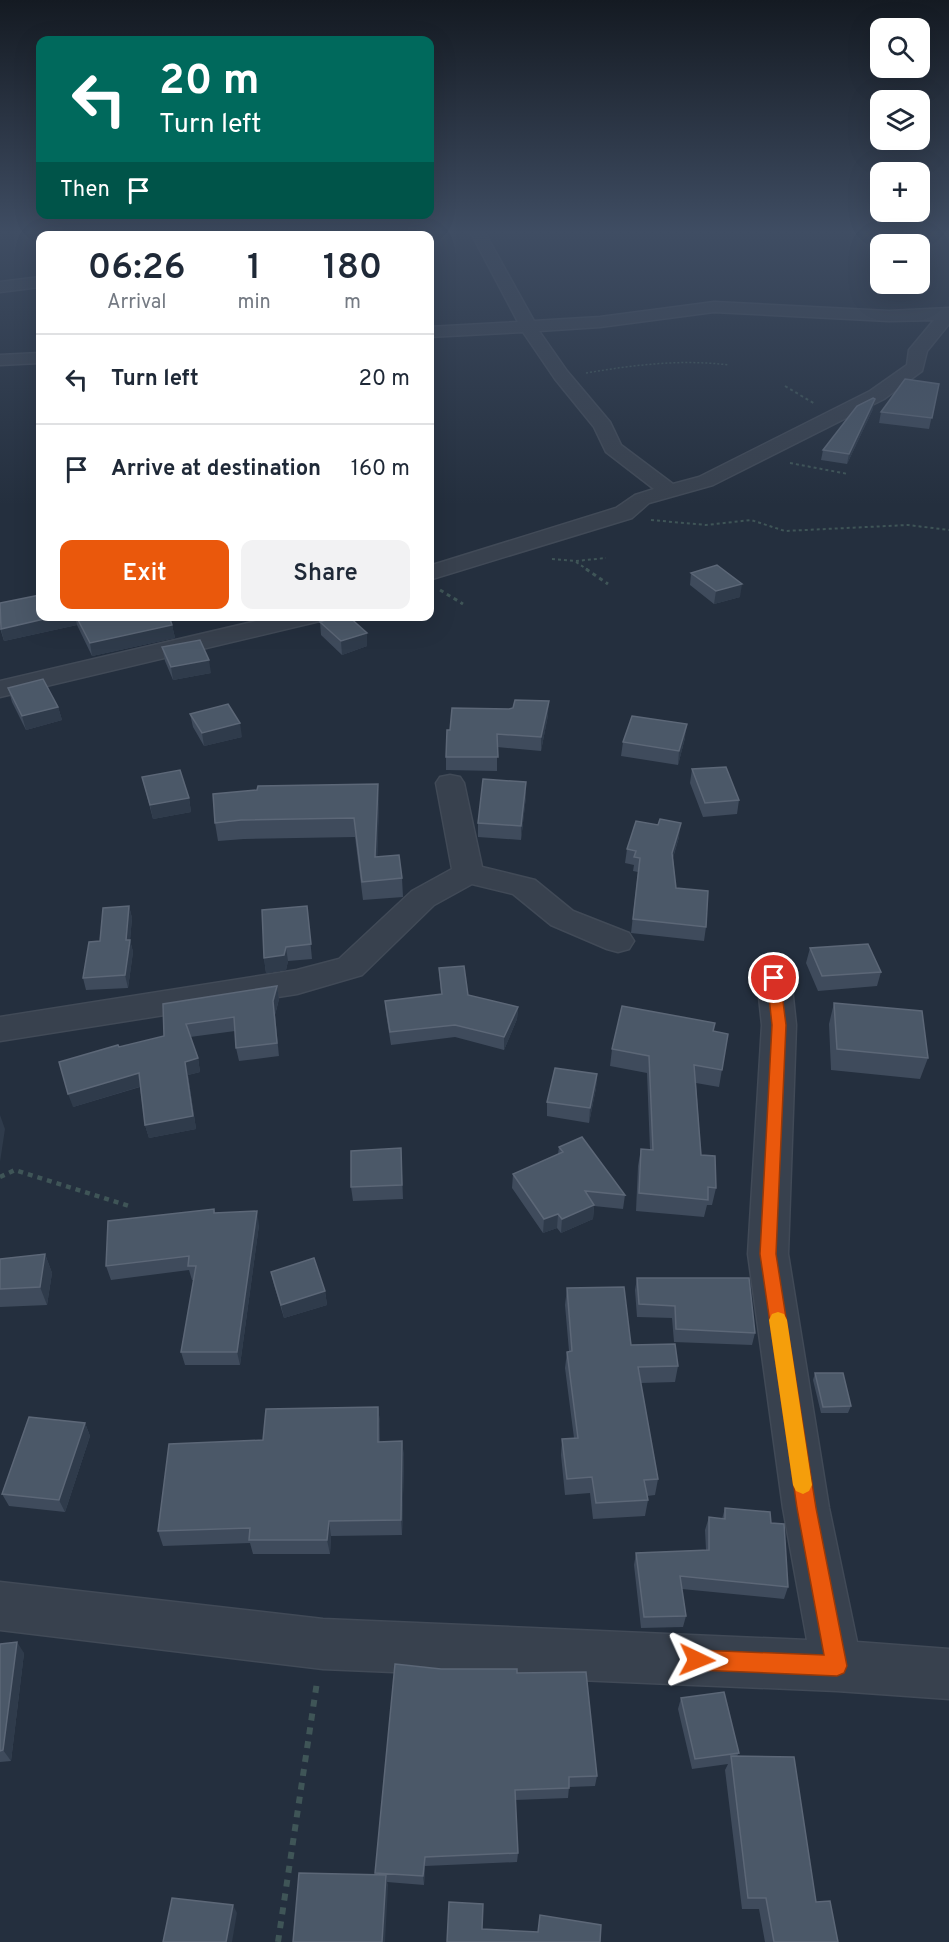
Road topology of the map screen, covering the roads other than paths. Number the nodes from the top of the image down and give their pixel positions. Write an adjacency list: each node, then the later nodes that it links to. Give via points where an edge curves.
1 (528, 324): 4 (street)
2 (570, 324): 4 (street)
3 (940, 324): 8 (street, via 918,350 916,367 877,395 706,481)
4 (530, 327): 5 (street); 8 (street, via 561,375 603,426 613,448)
5 (434, 332)
6 (36, 357): 7 (street)
7 (0, 360)
8 (668, 490): 9 (street, via 642,499 624,513)
9 (434, 578)
10 (290, 621): 11 (street)
11 (0, 689)
12 (450, 783): 13 (street)
13 (468, 873): 14 (street, via 524,887 562,918); 16 (street, via 423,898 350,967 297,982)
14 (618, 940)
15 (774, 978): 18 (street, via 779,1025 768,1254 806,1508)
16 (0, 1029)
17 (0, 1606): 18 (street, via 323,1644)
18 (837, 1666): 19 (street)
19 (949, 1674)

